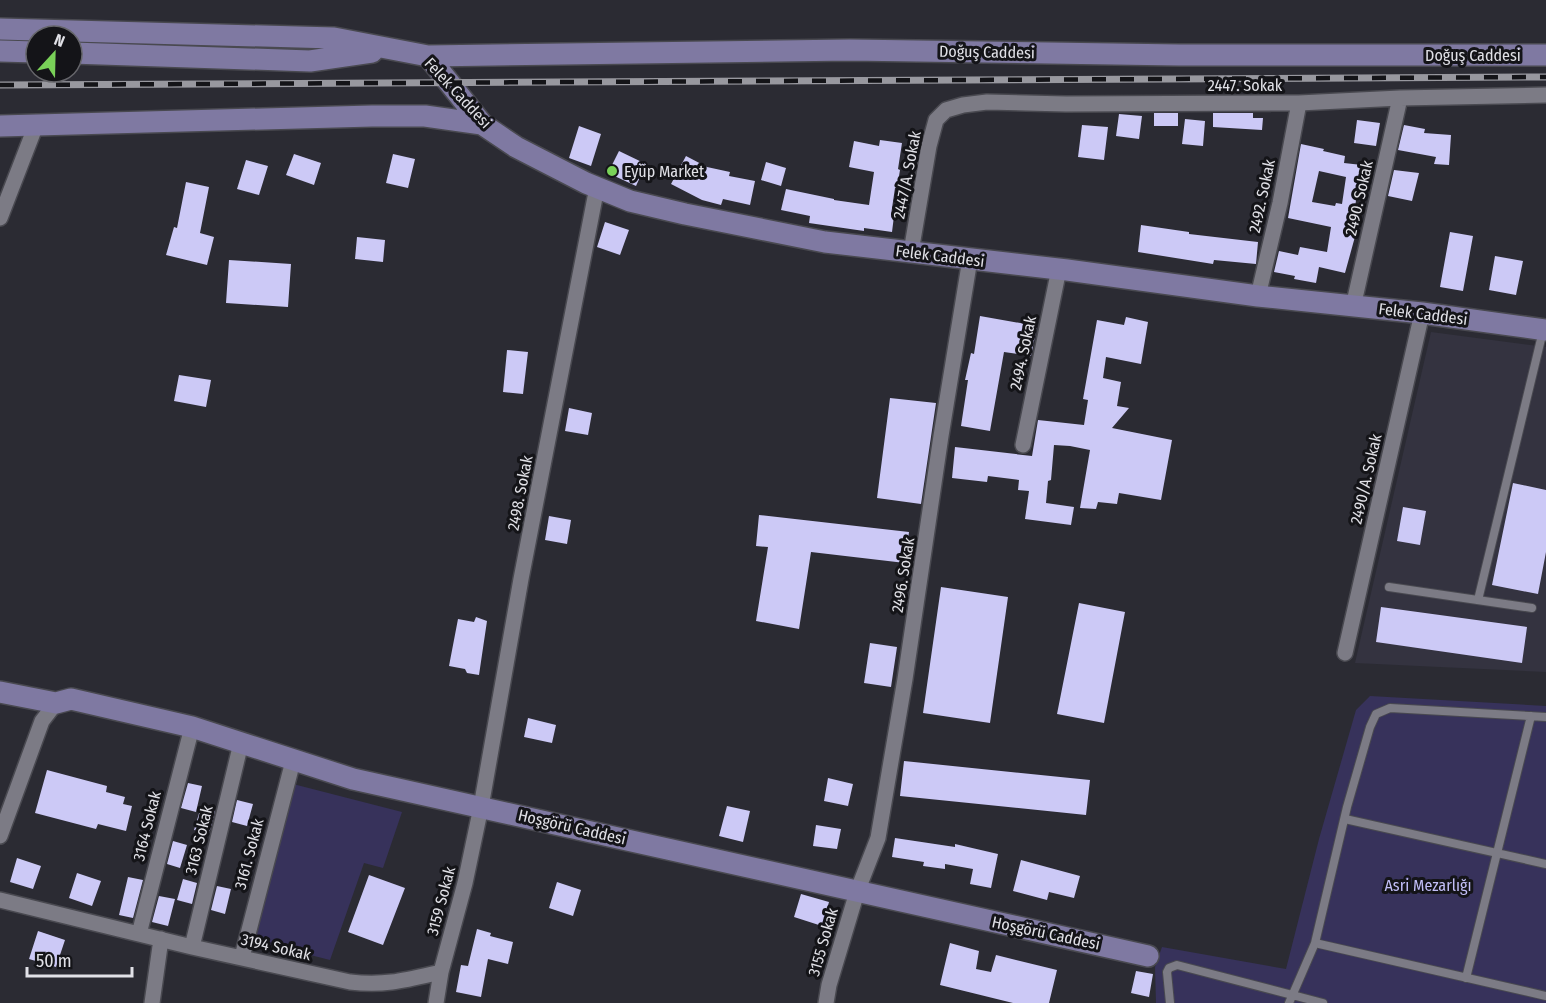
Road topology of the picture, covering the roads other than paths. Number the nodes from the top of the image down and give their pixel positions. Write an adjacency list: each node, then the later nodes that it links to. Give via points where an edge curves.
1 (0, 28): 2 (street, via 334,38)
2 (388, 50): 5 (street, via 310,61); 7 (street, Felek Caddesi)
3 (0, 51): 4 (street)
4 (24, 52)
5 (84, 53)
6 (1546, 55): 7 (street, Doğuş Caddesi, via 850,50)
7 (428, 56): 12 (street, Felek Caddesi)
8 (1546, 96): 9 (street, 2447. Sokak)
9 (1400, 98): 10 (street, 2447. Sokak); 21 (street, 2490. Sokak)
10 (1299, 103): 11 (street, 2447. Sokak, via 987,102); 20 (street, 2492. Sokak)
11 (946, 110): 17 (street, 2447/A. Sokak, via 936,120 929,146)
12 (482, 124): 13 (street, via 425,116 372,116); 15 (street, Felek Caddesi, via 516,147)
13 (36, 125): 14 (street); 16 (street)
14 (0, 126)
15 (597, 187): 17 (street, Felek Caddesi, via 630,201 732,225); 36 (street, 2498. Sokak)
16 (0, 218)
17 (911, 252): 18 (street, Felek Caddesi)
18 (970, 260): 19 (street, Felek Caddesi); 41 (street, 2496. Sokak, via 878,838)
19 (1059, 269): 20 (street, Felek Caddesi); 24 (street, 2494. Sokak)
20 (1258, 296): 21 (street, Felek Caddesi)
21 (1353, 307): 22 (street, Felek Caddesi)
22 (1422, 314): 23 (street, Felek Caddesi); 28 (street, 2490/A. Sokak)
23 (1545, 330): 26 (lane)
24 (1023, 445)
25 (1389, 587): 26 (lane)
26 (1478, 600): 27 (lane)
27 (1532, 608)
28 (1345, 653)
29 (0, 692): 30 (street, Hoşgörü Caddesi)
30 (56, 703): 33 (street, Hoşgörü Caddesi, via 71,699); 38 (street, via 42,721)
31 (1531, 716): 32 (lane); 37 (lane, via 1390,708 1376,714); 39 (lane)
32 (1546, 717)
33 (192, 727): 34 (street, Hoşgörü Caddesi); 43 (street, 3164 Sokak)
34 (241, 742): 35 (street, Hoşgörü Caddesi); 46 (street, 3163 Sokak)
35 (293, 761): 36 (street, Hoşgörü Caddesi, via 353,779); 48 (street, 3161. Sokak)
36 (481, 807): 41 (street, Hoşgörü Caddesi); 49 (street, 3159 Sokak)
37 (1345, 819): 39 (lane); 45 (lane)
38 (0, 836)
39 (1498, 853): 40 (lane); 50 (lane)
40 (1546, 864)
41 (856, 892): 47 (street, Hoşgörü Caddesi); 55 (street, 3155 Sokak)
42 (0, 900): 43 (street, 3194 Sokak)
43 (139, 934): 44 (street, 3194 Sokak)
44 (161, 939): 46 (street, 3194 Sokak); 53 (street)
45 (1315, 944): 50 (lane); 51 (lane)
46 (192, 947): 48 (street, 3194 Sokak)
47 (1148, 956)
48 (242, 957): 49 (street, 3194 Sokak, via 375,985)
49 (441, 972): 54 (street, 3159 Sokak)
50 (1466, 978): 52 (lane)
51 (1292, 994): 56 (lane, via 1177,965 1167,972); 57 (lane); 58 (lane)
52 (1546, 996)
53 (152, 1003)
54 (436, 1003)
55 (826, 1003)
56 (1170, 1003)
57 (1289, 1003)
58 (1323, 1003)

